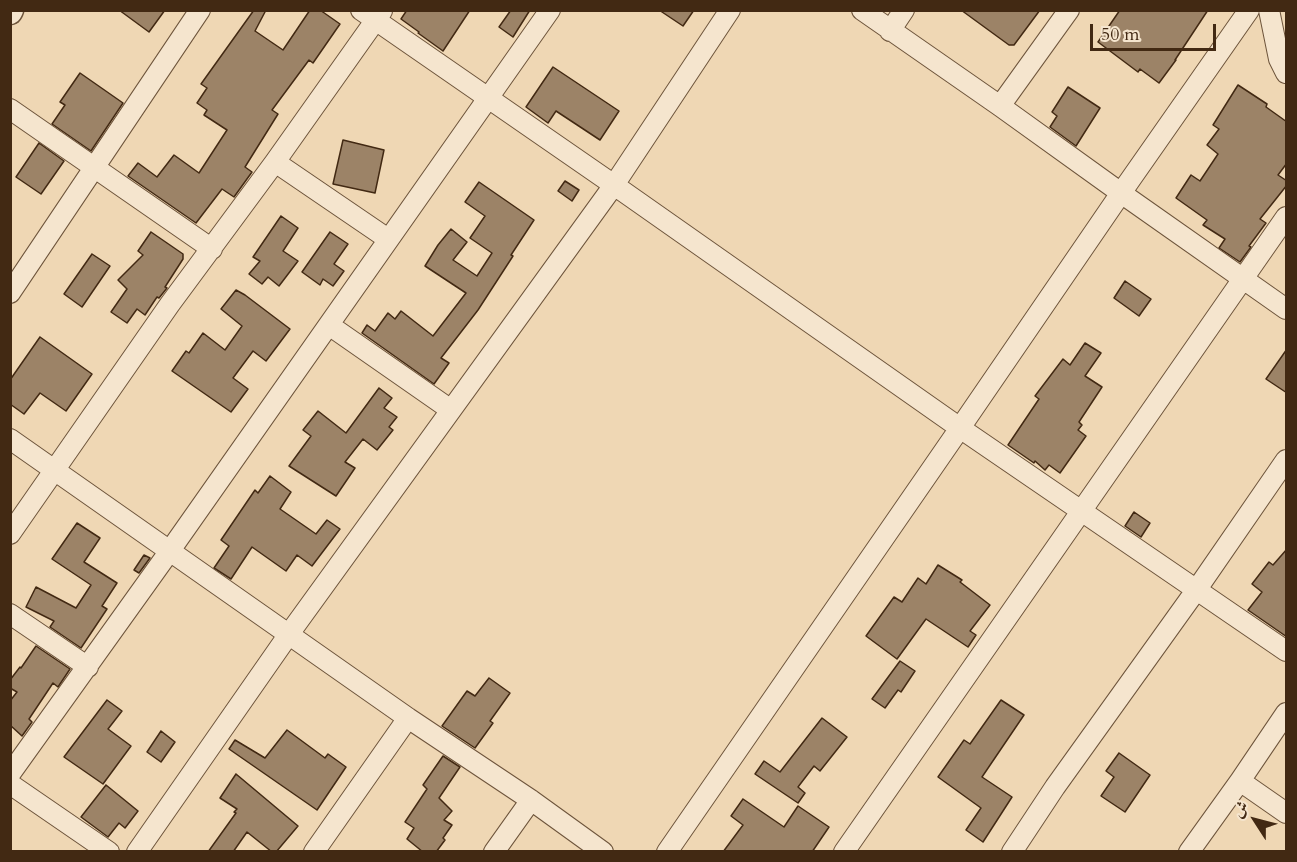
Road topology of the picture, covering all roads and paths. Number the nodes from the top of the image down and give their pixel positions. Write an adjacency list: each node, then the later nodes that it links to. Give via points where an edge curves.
1 (200, 10): 16 (street)
2 (550, 10): 12 (street)
3 (730, 10): 17 (street)
4 (862, 10): 10 (street)
5 (904, 10): 10 (street)
6 (1069, 10): 13 (street)
7 (1249, 10): 18 (street)
8 (1269, 10): 11 (street, via 1279,59)
9 (373, 14): 12 (street); 15 (street)
10 (890, 30): 13 (street)
11 (1287, 73)
12 (489, 98): 17 (street); 20 (street)
13 (1000, 106): 18 (street)
14 (10, 109): 16 (street)
15 (275, 162): 20 (street); 21 (street)
16 (96, 168): 21 (street); 23 (street)
17 (614, 185): 26 (street); 27 (street)
18 (1121, 193): 22 (street); 27 (street)
19 (1287, 217): 22 (street)
20 (388, 240): 25 (street)
21 (212, 249): 30 (street)
22 (1243, 279): 24 (street); 31 (street)
23 (10, 293)
24 (1287, 309)
25 (329, 326): 26 (street); 33 (street)
26 (451, 410): 36 (street)
27 (960, 428): 31 (street); 51 (street)
28 (10, 439): 30 (street)
29 (1287, 460): 34 (street)
30 (56, 470): 32 (street); 33 (street)
31 (1081, 511): 34 (street); 52 (street)
32 (10, 534)
33 (169, 552): 36 (street); 38 (street)
34 (1197, 589): 37 (street); 53 (street)
35 (10, 614): 38 (street)
36 (289, 634): 40 (street); 47 (street)
37 (1287, 651)
38 (88, 667): 41 (street)
39 (1287, 712): 42 (street)
40 (408, 718): 44 (street); 48 (street)
41 (10, 774)
42 (1240, 781): 45 (street); 54 (street)
43 (10, 784): 46 (street)
44 (531, 800): 49 (street); 50 (street)
45 (1287, 813)
46 (110, 852)
47 (136, 852)
48 (314, 852)
49 (494, 852)
50 (603, 852)
51 (666, 852)
52 (844, 852)
53 (1012, 852)
54 (1188, 852)

